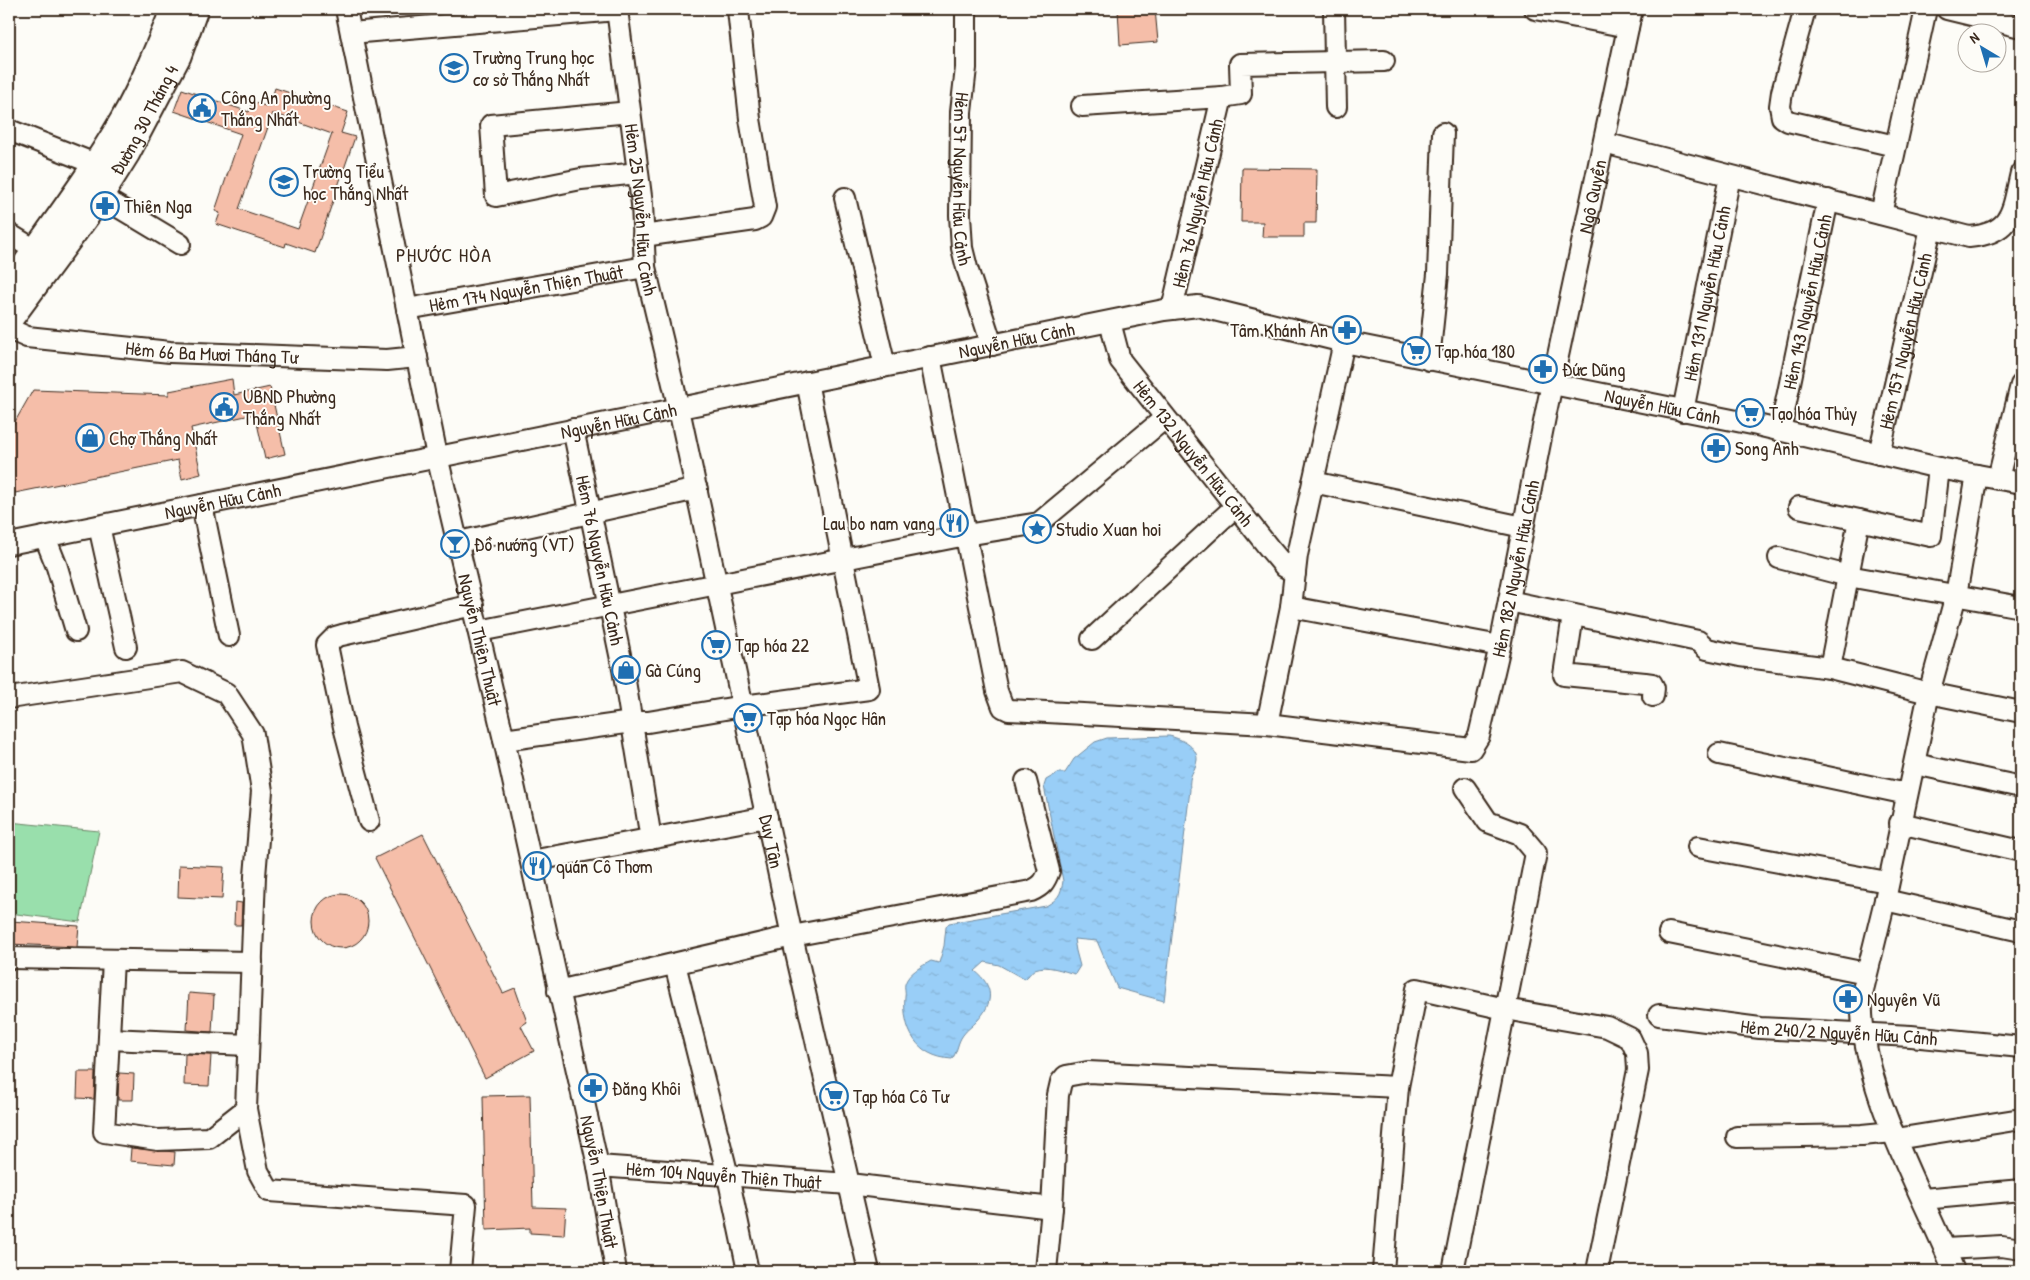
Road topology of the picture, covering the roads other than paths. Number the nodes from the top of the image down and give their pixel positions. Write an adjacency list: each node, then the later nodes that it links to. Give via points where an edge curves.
1 (174, 9): 21 (main road, Đường 30 Tháng 4)
2 (195, 9): 21 (main road, Đường 30 Tháng 4, via 178,56)
3 (346, 9): 14 (street, Nguyễn Thiện Thuật)
4 (617, 9): 14 (street); 20 (street, Hẻm 25 Nguyễn Hữu Cảnh)
5 (966, 9): 47 (street, Hẻm 57 Nguyễn Hữu Cảnh, via 961,232 967,268)
6 (1334, 9): 15 (street)
7 (1535, 9): 12 (street)
8 (1805, 9): 25 (street, via 1782,92 1782,117)
9 (1926, 9): 25 (street)
10 (1947, 9): 13 (street)
11 (738, 10): 36 (street, via 750,119 765,207 761,217)
12 (1630, 18): 24 (street, Ngô Quyền)
13 (2021, 27)
14 (351, 33): 41 (street, Nguyễn Thiện Thuật)
15 (1335, 61): 16 (street, Hẻm 76 Nguyễn Hữu Cảnh); 17 (street, Hẻm 76 Nguyễn Hữu Cảnh, via 1240,64 1241,94); 19 (street)
16 (1384, 61)
17 (1222, 97): 18 (street, Hẻm 76 Nguyễn Hữu Cảnh); 42 (street, Hẻm 76 Nguyễn Hữu Cảnh)
18 (1082, 106)
19 (1336, 107)
20 (630, 112): 27 (street, Hẻm 25 Nguyễn Hữu Cảnh); 27 (street, via 491,125 496,196 581,179)
21 (137, 115): 26 (main road, Đường 30 Tháng 4); 30 (main road, Đường 30 Tháng 4, via 127,153)
22 (9, 130): 26 (street)
23 (1443, 133): 50 (street, via 1438,274)
24 (1604, 143): 29 (street); 53 (street, Ngô Quyền)
25 (1895, 146): 33 (street)
26 (95, 164): 38 (main road, Đường 30 Tháng 4)
27 (638, 173): 36 (street, Hẻm 25 Nguyễn Hữu Cảnh)
28 (2021, 173): 34 (street, via 2010,216 1992,233 1969,237)
29 (1730, 176): 32 (street); 56 (street, Hẻm 131 Nguyễn Hữu Cảnh)
30 (100, 196): 37 (street); 43 (main road, Đường 30 Tháng 4)
31 (845, 198): 51 (street)
32 (1828, 200): 33 (street); 59 (street, Hẻm 143 Nguyễn Hữu Cảnh)
33 (1881, 214): 34 (street)
34 (1930, 228): 60 (street, Hẻm 157 Nguyễn Hữu Cảnh)
35 (9, 234): 38 (street)
36 (643, 236): 39 (street, Hẻm 25 Nguyễn Hữu Cảnh)
37 (180, 244)
38 (35, 250): 40 (main road, Đường 30 Tháng 4)
39 (645, 267): 41 (street, Hẻm 174 Nguyễn Thiện Thuật); 55 (street, Hẻm 25 Nguyễn Hữu Cảnh)
40 (9, 288)
41 (407, 309): 48 (street, Nguyễn Thiện Thuật)
42 (1172, 309): 44 (street, Nguyễn Hữu Cảnh); 46 (street, Nguyễn Hữu Cảnh, via 1198,306)
43 (9, 320)
44 (1110, 322): 47 (street, Nguyễn Hữu Cảnh); 57 (street, Hẻm 132 Nguyễn Hữu Cảnh, via 1120,360)
45 (9, 328): 48 (street, Hẻm 66 Ba Mươi Tháng Tư, via 27,337 170,352 387,360)
46 (1344, 342): 50 (street, Nguyễn Hữu Cảnh); 65 (street)
47 (992, 345): 49 (street, Nguyễn Hữu Cảnh)
48 (417, 357): 61 (street, Nguyễn Thiện Thuật)
49 (930, 357): 51 (street, Nguyễn Hữu Cảnh); 75 (street)
50 (1429, 360): 53 (street, Nguyễn Hữu Cảnh)
51 (885, 366): 52 (street, Nguyễn Hữu Cảnh)
52 (807, 382): 55 (street, Nguyễn Hữu Cảnh); 80 (street)
53 (1553, 385): 56 (street, Nguyễn Hữu Cảnh); 74 (street, Hẻm 182 Nguyễn Hữu Cảnh)
54 (2021, 385): 64 (street)
55 (679, 409): 58 (street, Nguyễn Hữu Cảnh); 67 (street, Duy Tân)
56 (1683, 411): 59 (street, Nguyễn Hữu Cảnh)
57 (1166, 418): 69 (street, Hẻm 132 Nguyễn Hữu Cảnh); 75 (street, via 1039,523)
58 (572, 429): 61 (street, Nguyễn Hữu Cảnh); 71 (street, Hẻm 76 Nguyễn Hữu Cảnh)
59 (1780, 431): 60 (street, Nguyễn Hữu Cảnh)
60 (1879, 454): 62 (street, Nguyễn Hữu Cảnh)
61 (437, 456): 68 (street, Nguyễn Hữu Cảnh); 77 (street, Nguyễn Thiện Thuật)
62 (1938, 468): 63 (street, Nguyễn Hữu Cảnh); 72 (street, via 1931,536)
63 (1977, 475): 64 (street, Nguyễn Hữu Cảnh); 84 (street)
64 (1998, 479): 66 (street, Nguyễn Hữu Cảnh)
65 (1313, 482): 74 (street); 81 (street)
66 (2021, 483)
67 (697, 489): 71 (street); 83 (street, Duy Tân)
68 (202, 505): 73 (street, Nguyễn Hữu Cảnh); 93 (street)
69 (1236, 506): 81 (street, Hẻm 132 Nguyễn Hữu Cảnh, via 1284,567); 94 (street)
70 (1799, 508): 72 (street)
71 (590, 513): 77 (street); 87 (street, Hẻm 76 Nguyễn Hữu Cảnh)
72 (1859, 520): 82 (street)
73 (98, 526): 76 (street, Nguyễn Hữu Cảnh); 96 (street)
74 (1523, 527): 85 (street, Hẻm 182 Nguyễn Hữu Cảnh)
75 (966, 535): 80 (street); 104 (street, via 1003,708)
76 (45, 537): 78 (street, Nguyễn Hữu Cảnh); 91 (street)
77 (459, 542): 86 (street, Nguyễn Thiện Thuật)
78 (9, 544)
79 (1779, 558): 82 (street)
80 (843, 559): 83 (street); 101 (street, via 869,689)
81 (1295, 573): 88 (street)
82 (1848, 576): 84 (street); 97 (street)
83 (717, 584): 87 (street); 101 (street, Duy Tân)
84 (1956, 595): 89 (street); 98 (street)
85 (1509, 601): 90 (street); 95 (street, Hẻm 182 Nguyễn Hữu Cảnh)
86 (473, 605): 92 (street, Nguyễn Thiện Thuật); 113 (street, via 342,635 327,645)
87 (610, 606): 92 (street); 103 (street, Hẻm 76 Nguyễn Hữu Cảnh)
88 (1291, 607): 95 (street); 104 (street)
89 (2021, 607)
90 (1573, 615): 97 (street, via 1698,641 1707,649 1740,656); 99 (street, via 1564,675 1652,684)
91 (76, 631)
92 (479, 631): 105 (street, Nguyễn Thiện Thuật)
93 (229, 636)
94 (1092, 639)
95 (1500, 646): 104 (street, Hẻm 182 Nguyễn Hữu Cảnh, via 1479,736 1471,749)
96 (126, 647)
97 (1830, 668): 98 (street)
98 (1929, 693): 102 (street); 107 (street)
99 (1653, 696)
100 (9, 698): 125 (street, via 182,672 226,693 253,734 262,791)
101 (743, 706): 103 (street); 112 (street, Duy Tân)
102 (2021, 712)
103 (632, 722): 105 (street); 115 (street, Hẻm 76 Nguyễn Hữu Cảnh)
104 (1267, 724)
105 (504, 740): 118 (street, Nguyễn Thiện Thuật)
106 (1720, 754): 111 (street)
107 (1915, 764): 109 (street); 111 (street)
108 (1026, 781): 122 (street, via 1049,871 1040,887)
109 (2021, 786)
110 (1465, 788): 129 (street, via 1488,822 1520,834 1536,853)
111 (1907, 794): 114 (street)
112 (767, 817): 115 (street); 122 (street, Duy Tân)
113 (369, 821)
114 (1900, 823): 117 (street); 119 (street)
115 (651, 838): 118 (street)
116 (1698, 847): 119 (street)
117 (2021, 851)
118 (531, 861): 128 (street, Nguyễn Thiện Thuật)
119 (1886, 891): 120 (street); 127 (street)
120 (2021, 931)
121 (1669, 933): 127 (street)
122 (792, 936): 126 (street); 142 (street, Duy Tân)
123 (9, 958): 124 (street)
124 (113, 960): 125 (street); 132 (street)
125 (252, 962): 133 (street)
126 (674, 964): 128 (street); 141 (street)
127 (1866, 973): 131 (street, via 1861,1007)
128 (558, 991): 140 (street, Nguyễn Thiện Thuật)
129 (1505, 1009): 135 (street, via 1418,989); 154 (street); 155 (street, via 1607,1027 1630,1038 1637,1053 1638,1070)
130 (1658, 1015): 131 (street, Hẻm 240/2 Nguyễn Hữu Cảnh, via 1760,1028)
131 (1863, 1034): 134 (street, Hẻm 240/2 Nguyễn Hữu Cảnh); 138 (street, via 1882,1105)
132 (109, 1039): 133 (street); 136 (street, via 104,1132 158,1140 209,1138)
133 (248, 1044): 136 (street)
134 (2021, 1047)
135 (1398, 1087): 145 (street, via 1088,1072 1066,1076 1058,1095); 153 (street)
136 (246, 1109): 148 (street, via 258,1172 270,1191 466,1205)
137 (2021, 1119): 138 (street)
138 (1894, 1135): 139 (street); 144 (street)
139 (1737, 1137)
140 (598, 1166): 141 (street, Hẻm 104 Nguyễn Thiện Thuật); 149 (street, Nguyễn Thiện Thuật)
141 (728, 1176): 142 (street, Hẻm 104 Nguyễn Thiện Thuật); 150 (street)
142 (849, 1184): 145 (street, Hẻm 104 Nguyễn Thiện Thuật); 151 (street, Duy Tân)
143 (2021, 1190): 144 (street)
144 (1923, 1199): 146 (street)
145 (1052, 1208): 152 (street)
146 (1945, 1249): 147 (street, via 2002,1246); 156 (street)
147 (2021, 1250)
148 (460, 1271)
149 (616, 1271)
150 (748, 1271)
151 (869, 1271)
152 (1046, 1271)
153 (1383, 1271)
154 (1452, 1271)
155 (1598, 1271)
156 (1954, 1271)

